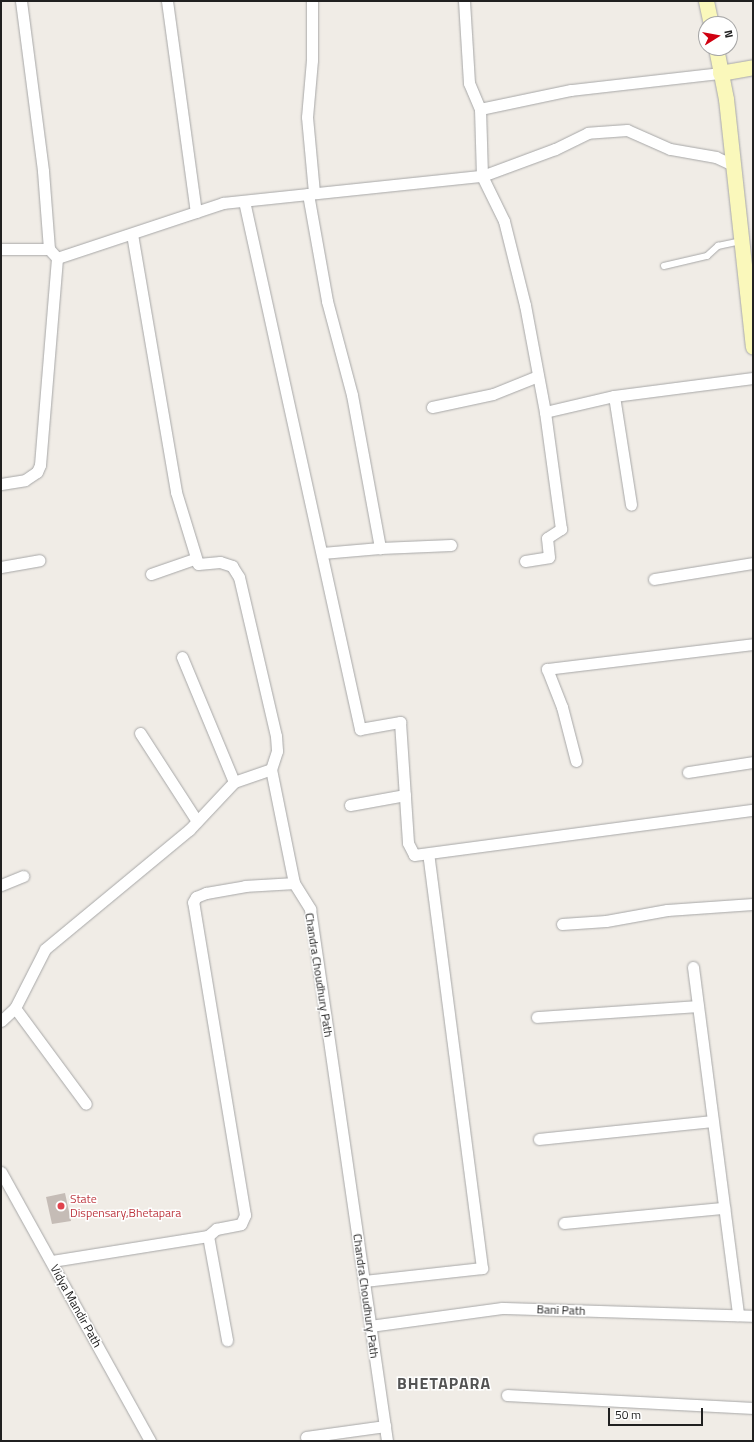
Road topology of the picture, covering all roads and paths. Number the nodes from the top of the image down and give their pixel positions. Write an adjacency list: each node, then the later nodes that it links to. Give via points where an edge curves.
1 (21, 1): 19 (street, via 43,171)
2 (167, 1): 15 (street)
3 (312, 1): 13 (street, via 312,60 307,117)
4 (464, 1): 10 (street, via 469,83)
5 (706, 1): 6 (street)
6 (709, 16)
7 (717, 56): 9 (street)
8 (753, 68): 9 (street)
9 (720, 72): 10 (street, via 571,90); 11 (street, via 726,99)
10 (480, 109): 12 (street)
11 (733, 165): 12 (street, via 716,157 670,149 627,130 588,133 555,149); 17 (street)
12 (482, 176): 13 (street); 24 (street, via 504,221)
13 (311, 194): 14 (street); 32 (street, via 327,301 352,396)
14 (244, 201): 15 (street, via 223,203); 33 (street)
15 (196, 212): 16 (street)
16 (132, 234): 20 (street); 34 (street, via 176,492)
17 (742, 241): 21 (lane, via 718,246 707,256); 22 (street)
18 (1, 249): 19 (street)
19 (49, 249): 20 (street)
20 (57, 258): 29 (street, via 40,465 37,472 25,480)
21 (664, 266)
22 (752, 325): 23 (street)
23 (753, 347)
24 (538, 376): 27 (street, via 494,394); 28 (street)
25 (753, 378): 26 (street)
26 (614, 396): 28 (street); 30 (street)
27 (432, 407)
28 (545, 412): 36 (street, via 561,529 547,538 549,557)
29 (1, 484)
30 (631, 505)
31 (451, 545): 32 (street)
32 (380, 548): 33 (street)
33 (322, 553): 49 (street, via 360,729 400,722)
34 (194, 559): 39 (street); 46 (street, via 198,564 220,562 232,566 238,577 276,736 277,751)
35 (39, 560): 38 (street)
36 (524, 561)
37 (753, 563): 40 (street)
38 (1, 567)
39 (151, 574)
40 (654, 579)
41 (753, 644): 44 (street, via 547,669 562,707)
42 (182, 657): 48 (street)
43 (140, 734): 52 (street)
44 (576, 761)
45 (753, 762): 47 (street)
46 (271, 769): 48 (street); 55 (street, Chandra Choudhury Path)
47 (688, 772)
48 (234, 782): 52 (street)
49 (405, 795): 50 (street); 53 (street, via 408,843 414,855)
50 (350, 805)
51 (753, 810): 53 (street)
52 (197, 821): 61 (street, via 45,949)
53 (428, 855): 72 (street, via 482,1268)
54 (24, 876): 56 (street)
55 (294, 883): 70 (street, via 244,886 206,893 196,897 193,902 245,1215 241,1224 216,1229); 72 (street, Chandra Choudhury Path, via 310,909)
56 (1, 885)
57 (753, 904): 58 (street, via 667,910 606,921)
58 (562, 924)
59 (693, 967): 60 (street)
60 (698, 1006): 62 (street); 65 (street)
61 (15, 1008): 63 (street); 64 (street)
62 (537, 1017)
63 (1, 1021)
64 (86, 1104)
65 (712, 1121): 66 (street); 68 (street)
66 (539, 1139)
67 (1, 1172): 71 (street, Vidya Mandir Path)
68 (724, 1208): 69 (street); 73 (street)
69 (564, 1223)
70 (208, 1236): 71 (street); 76 (street)
71 (52, 1261): 81 (street, Vidya Mandir Path)
72 (364, 1280): 75 (street, Chandra Choudhury Path)
73 (738, 1315): 74 (street, Bani Path); 75 (street, Bani Path, via 502,1308)
74 (753, 1316)
75 (370, 1326): 79 (street, Chandra Choudhury Path)
76 (227, 1340)
77 (507, 1395): 78 (street)
78 (753, 1408)
79 (385, 1426): 80 (street); 82 (street, Chandra Choudhury Path)
80 (306, 1437)
81 (150, 1441)
82 (387, 1441)

